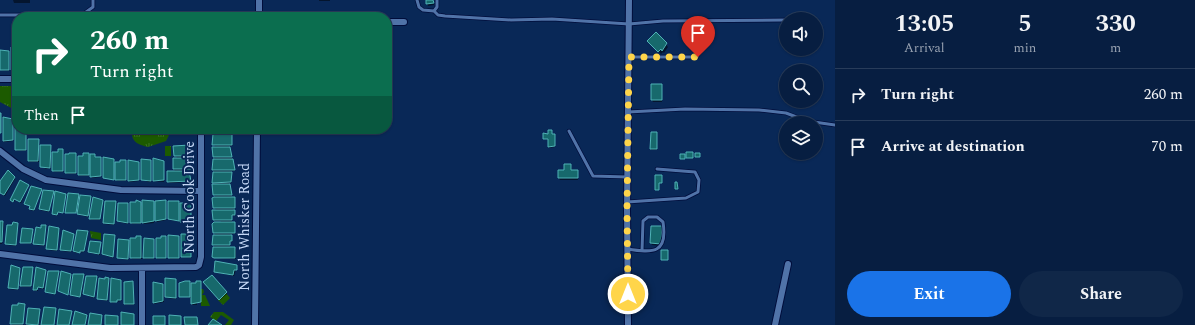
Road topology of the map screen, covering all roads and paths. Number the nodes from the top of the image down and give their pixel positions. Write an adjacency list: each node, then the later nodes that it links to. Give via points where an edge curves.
1 (93, 0): 7 (lane, via 93,7)
2 (259, 0): 8 (street)
3 (417, 0): 6 (lane, via 423,10)
4 (437, 0): 6 (lane)
5 (629, 0): 14 (street)
6 (434, 11): 14 (lane, via 445,16)
7 (86, 12)
8 (259, 12)
9 (0, 15): 10 (lane)
10 (12, 15)
11 (779, 20): 14 (lane, via 663,21)
12 (392, 22): 13 (street)
13 (404, 22)
14 (630, 24): 16 (street)
15 (697, 32): 16 (lane, via 698,57)
16 (629, 57): 19 (street)
17 (0, 79): 18 (street)
18 (12, 79)
19 (628, 112): 20 (lane, via 685,109 759,110 786,113 807,121); 26 (street)
20 (835, 124)
21 (569, 130): 26 (lane, via 593,176)
22 (201, 134): 27 (street, North Cook Drive)
23 (257, 134): 35 (street, North Whisker Road)
24 (0, 151): 27 (street, via 23,169 46,180 121,190)
25 (657, 169): 28 (lane, via 695,172 699,180 698,192 686,198)
26 (627, 177): 28 (street)
27 (201, 191): 33 (street, North Cook Drive, via 199,265 192,268)
28 (627, 202): 29 (street)
29 (627, 249): 30 (lane); 36 (street)
30 (642, 251): 30 (lane, via 654,251 664,242 663,222 657,217 648,217 643,222)
31 (0, 254): 33 (street, via 110,268)
32 (788, 264): 37 (street)
33 (142, 268): 34 (street)
34 (142, 325)
35 (255, 325)
36 (628, 325)
37 (775, 325)

